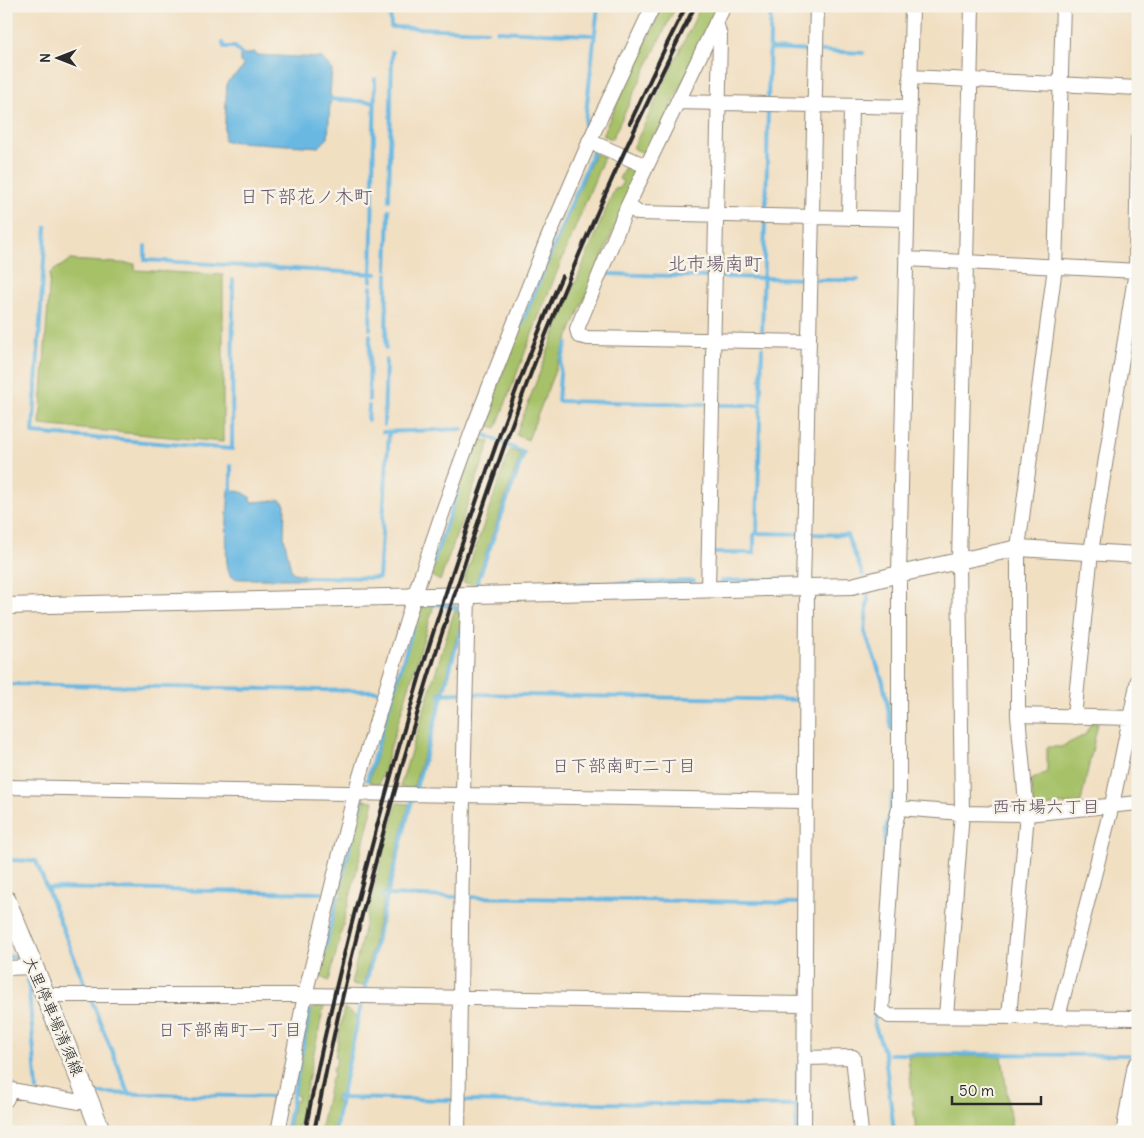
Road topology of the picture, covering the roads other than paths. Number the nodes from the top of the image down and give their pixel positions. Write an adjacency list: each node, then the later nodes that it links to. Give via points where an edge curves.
1 (654, 6): 18 (street)
2 (724, 6): 7 (street)
3 (817, 6): 14 (street)
4 (912, 6): 8 (street)
5 (972, 6): 9 (street)
6 (1063, 6): 10 (street)
7 (716, 22): 12 (street); 13 (street, via 720,36)
8 (910, 77): 9 (street); 16 (street)
9 (970, 80): 10 (street); 27 (street)
10 (1061, 84): 11 (street); 28 (street)
11 (1138, 88)
12 (677, 102): 13 (street); 19 (street)
13 (719, 103): 14 (street); 22 (street)
14 (815, 105): 15 (street); 23 (street)
15 (851, 106): 16 (street); 24 (street)
16 (910, 107): 25 (street)
17 (1138, 139): 20 (street)
18 (589, 141): 19 (street); 40 (street, via 477,416)
19 (646, 166): 21 (street)
20 (1137, 183): 29 (street)
21 (628, 206): 22 (street, via 638,213); 30 (street, via 577,329 579,336)
22 (716, 215): 23 (street); 30 (street)
23 (812, 217): 24 (street); 31 (street)
24 (849, 218): 25 (street)
25 (907, 219): 26 (street)
26 (906, 259): 27 (street); 36 (street)
27 (966, 262): 28 (street); 35 (street)
28 (1055, 267): 29 (street); 32 (street)
29 (1137, 271): 33 (street)
30 (714, 340): 31 (street); 38 (street)
31 (809, 342): 37 (street)
32 (1018, 548): 33 (street); 35 (street); 43 (street)
33 (1091, 552): 34 (street); 44 (street)
34 (1138, 555)
35 (959, 561): 36 (street); 53 (street)
36 (899, 574): 37 (street, via 852,586); 52 (street)
37 (805, 587): 38 (street); 49 (street)
38 (708, 590): 39 (street)
39 (468, 596): 40 (street); 48 (street)
40 (414, 597): 41 (street); 47 (street)
41 (6, 606)
42 (1138, 680): 45 (street)
43 (1018, 715): 44 (street); 54 (street)
44 (1074, 716): 45 (street)
45 (1130, 718): 51 (street)
46 (6, 787): 47 (street)
47 (355, 793): 48 (street); 59 (street)
48 (463, 794): 49 (street); 60 (street)
49 (805, 801): 61 (street)
50 (1138, 803): 51 (street)
51 (1112, 805): 54 (street); 64 (street)
52 (899, 808): 53 (street); 62 (street, via 894,828 882,1010 889,1016)
53 (962, 813): 54 (street); 62 (street)
54 (1027, 814): 63 (street)
55 (6, 900): 57 (main road, 大里停車場清須線)
56 (6, 968): 57 (street)
57 (34, 968): 58 (main road, 大里停車場清須線)
58 (46, 995): 59 (street); 69 (main road, 大里停車場清須線)
59 (305, 996): 60 (street); 71 (street)
60 (460, 998): 61 (street); 72 (street)
61 (804, 1004): 66 (street)
62 (946, 1016): 63 (street)
63 (1009, 1017): 64 (street)
64 (1058, 1017): 65 (street)
65 (1138, 1018)
66 (804, 1058): 73 (street); 74 (street, via 853,1057)
67 (1138, 1067): 75 (main road)
68 (8, 1092): 69 (street)
69 (89, 1101): 70 (main road, 大里停車場清須線)
70 (101, 1132)
71 (278, 1132)
72 (458, 1132)
73 (804, 1132)
74 (861, 1132)
75 (1127, 1132)

